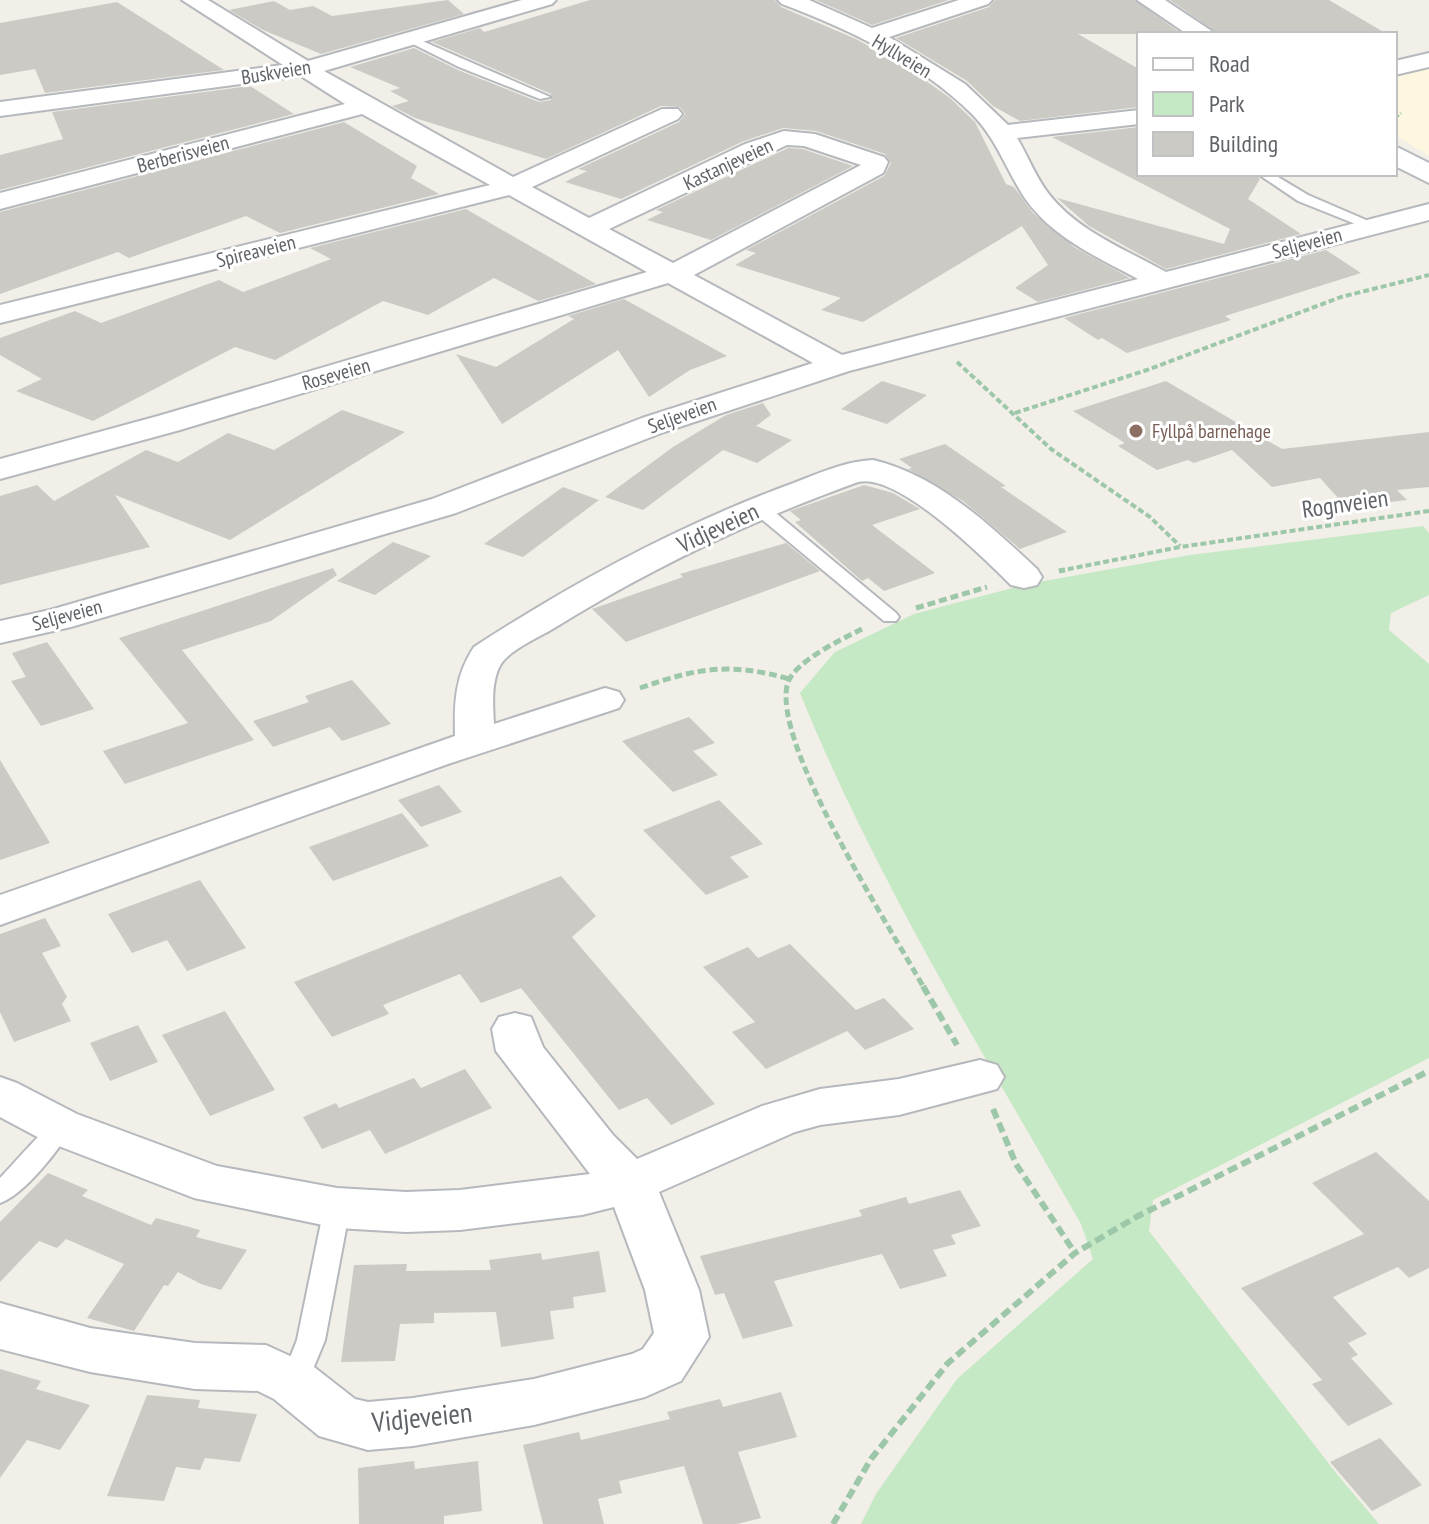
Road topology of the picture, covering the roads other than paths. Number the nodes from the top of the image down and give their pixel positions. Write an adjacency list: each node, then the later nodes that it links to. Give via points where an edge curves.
1 (193, 0): 12 (street)
2 (545, 0): 6 (street, Buskveien)
3 (789, 0): 8 (street, Hyllveien)
4 (981, 0): 8 (street)
5 (1149, 0): 7 (main road)
6 (509, 4): 9 (street, Buskveien)
7 (1201, 32)
8 (869, 36): 18 (street, Hyllveien, via 958,89)
9 (413, 40): 12 (street, Buskveien); 13 (lane)
10 (1429, 60): 11 (street)
11 (1397, 68)
12 (305, 69): 14 (street); 15 (street, Buskveien)
13 (544, 97)
14 (365, 106): 22 (street); 23 (street, Berberisveien)
15 (1, 107)
16 (670, 114): 22 (street)
17 (1137, 117): 18 (street)
18 (1001, 133): 28 (street, Hyllveien, via 1045,206 1087,238)
19 (1397, 155): 20 (main road)
20 (1429, 175)
21 (1267, 176): 25 (lane, Seljeveien, via 1303,198)
22 (511, 187): 26 (street); 29 (street, Spireaveien)
23 (0, 201)
24 (1429, 212): 25 (street, Seljeveien)
25 (1373, 226): 28 (street, Seljeveien)
26 (589, 228): 27 (street); 27 (street, Kastanjeveien, via 784,138 806,139 875,162 874,168 824,196)
27 (671, 274): 30 (street); 31 (street, Roseveien)
28 (1163, 281): 30 (street, Seljeveien)
29 (0, 314)
30 (838, 365): 35 (street, Seljeveien, via 653,425 444,506)
31 (0, 469)
32 (759, 508): 33 (street, Vidjeveien, via 859,471 882,471 927,497); 34 (lane); 37 (street, Vidjeveien, via 598,587 487,655 473,688)
33 (1024, 577)
34 (890, 617)
35 (0, 632)
36 (605, 700): 37 (street)
37 (475, 743): 38 (street)
38 (0, 911)
39 (515, 1029): 43 (street, Vidjeveien, via 520,1051 595,1148)
40 (980, 1077): 43 (street, via 779,1119)
41 (0, 1095): 42 (street)
42 (60, 1127): 44 (lane); 45 (street, via 212,1184)
43 (630, 1183): 45 (street, via 582,1196 460,1210); 47 (street, Vidjeveien, via 672,1290 682,1337 662,1365 534,1402 368,1426 339,1419)
44 (0, 1193)
45 (337, 1208): 47 (lane, via 311,1340)
46 (0, 1325): 47 (street, Vidjeveien, via 90,1350 195,1366 266,1368)
47 (294, 1383)

